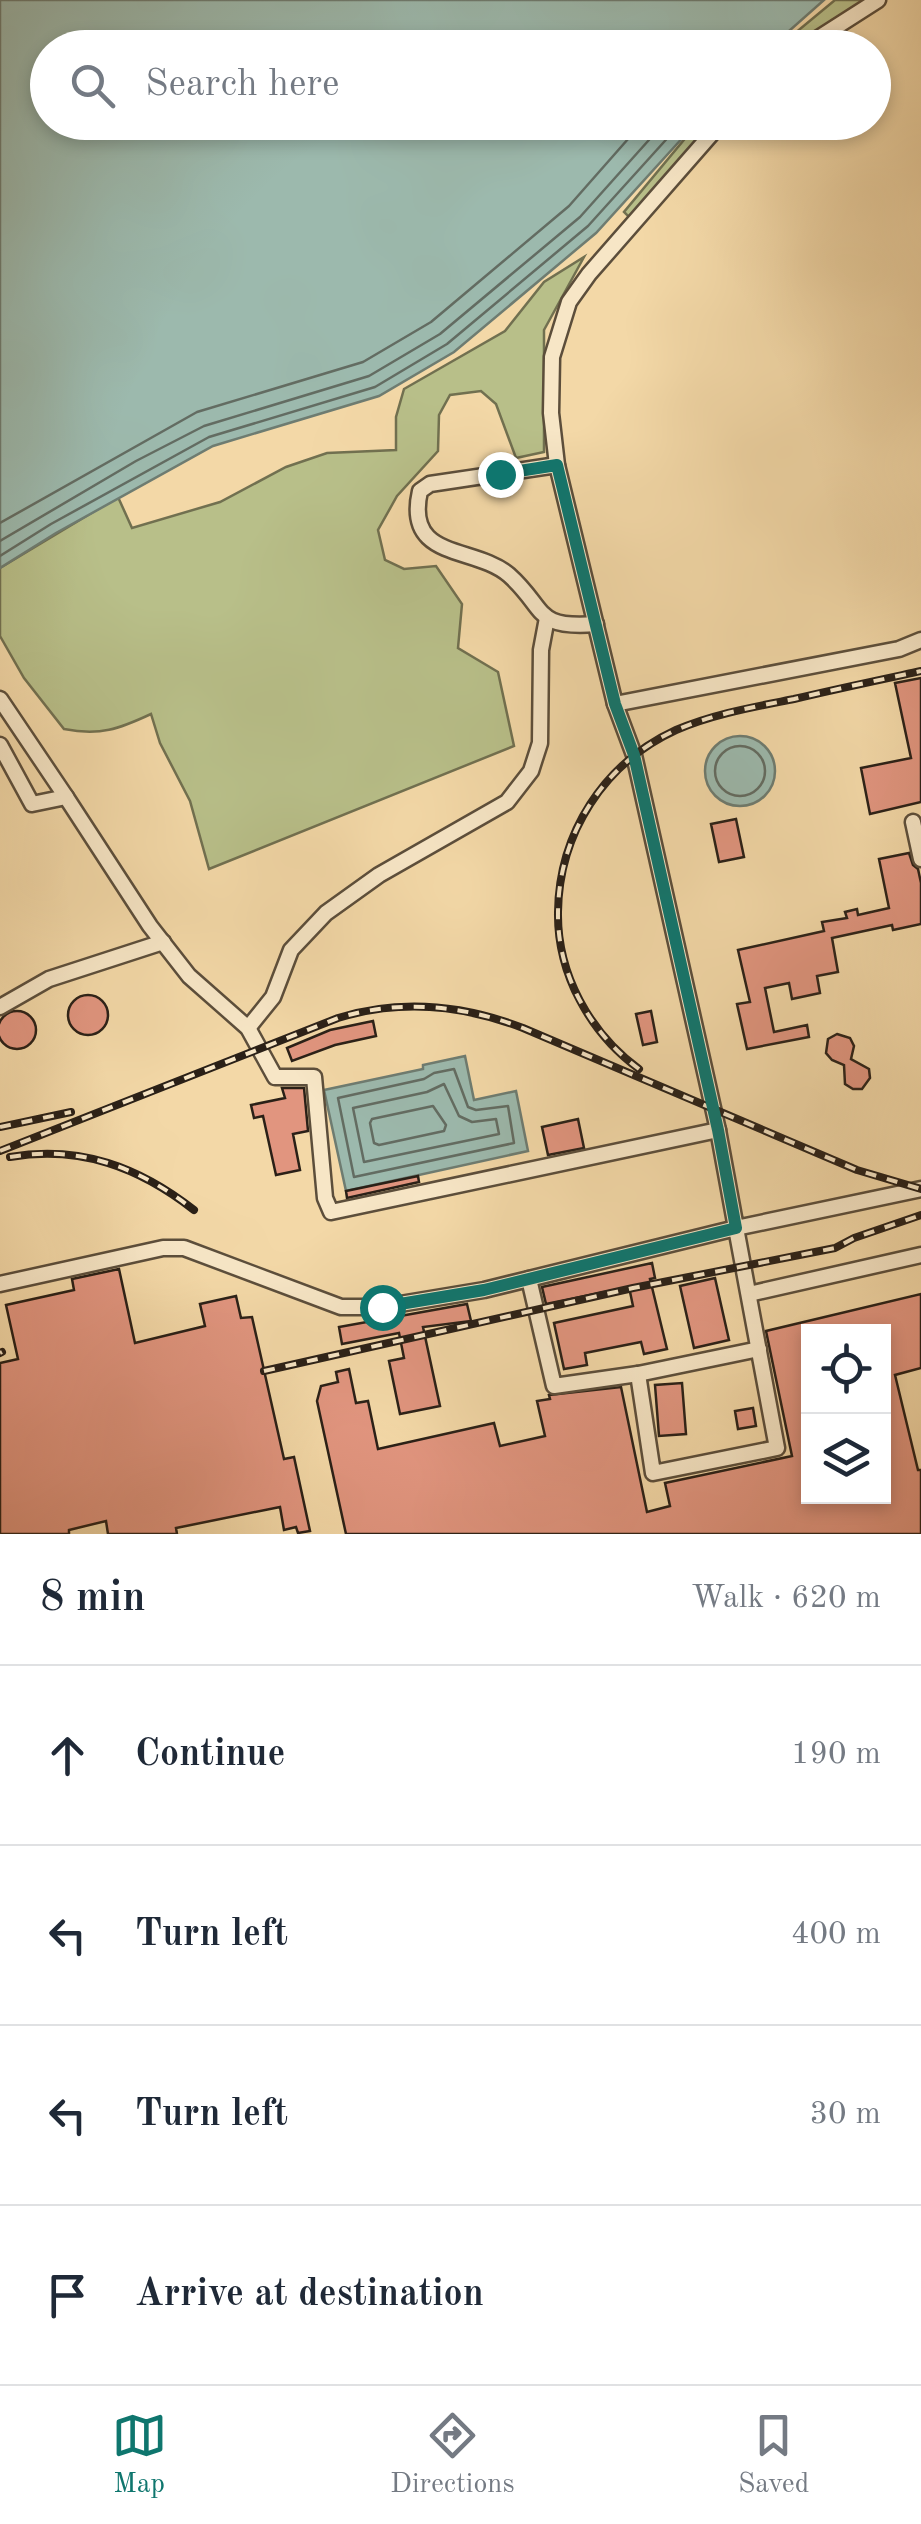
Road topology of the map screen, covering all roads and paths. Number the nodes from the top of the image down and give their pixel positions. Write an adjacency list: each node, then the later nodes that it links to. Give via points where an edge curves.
1 (878, 0): 2 (lane)
2 (830, 30)
3 (706, 140): 4 (lane, via 569,302 552,357)
4 (557, 465): 5 (lane, via 430,484 416,506 426,536 508,575); 6 (lane)
5 (547, 618): 6 (lane); 16 (lane, via 540,743 531,771 507,802 379,875 326,914 291,950 273,997)
6 (596, 624): 9 (lane)
7 (921, 640): 9 (lane)
8 (0, 699): 11 (lane)
9 (615, 704): 17 (lane, via 634,755)
10 (0, 745): 11 (lane, via 32,804)
11 (66, 797): 14 (lane)
12 (913, 822): 13 (lane)
13 (921, 859)
14 (163, 942): 15 (lane, via 49,979); 16 (lane, via 189,976)
15 (0, 1007)
16 (248, 1028): 17 (lane, via 275,1078 314,1077 331,1212)
17 (718, 1130): 19 (lane)
18 (921, 1188): 19 (lane)
19 (736, 1228): 21 (lane); 23 (lane)
20 (921, 1255): 23 (lane)
21 (529, 1279): 22 (lane, via 382,1307 341,1308 227,1262 163,1248); 25 (lane, via 554,1386)
22 (0, 1284)
23 (749, 1294): 24 (lane)
24 (759, 1348): 25 (lane); 25 (lane, via 778,1448 760,1452 653,1473)
25 (638, 1374)

